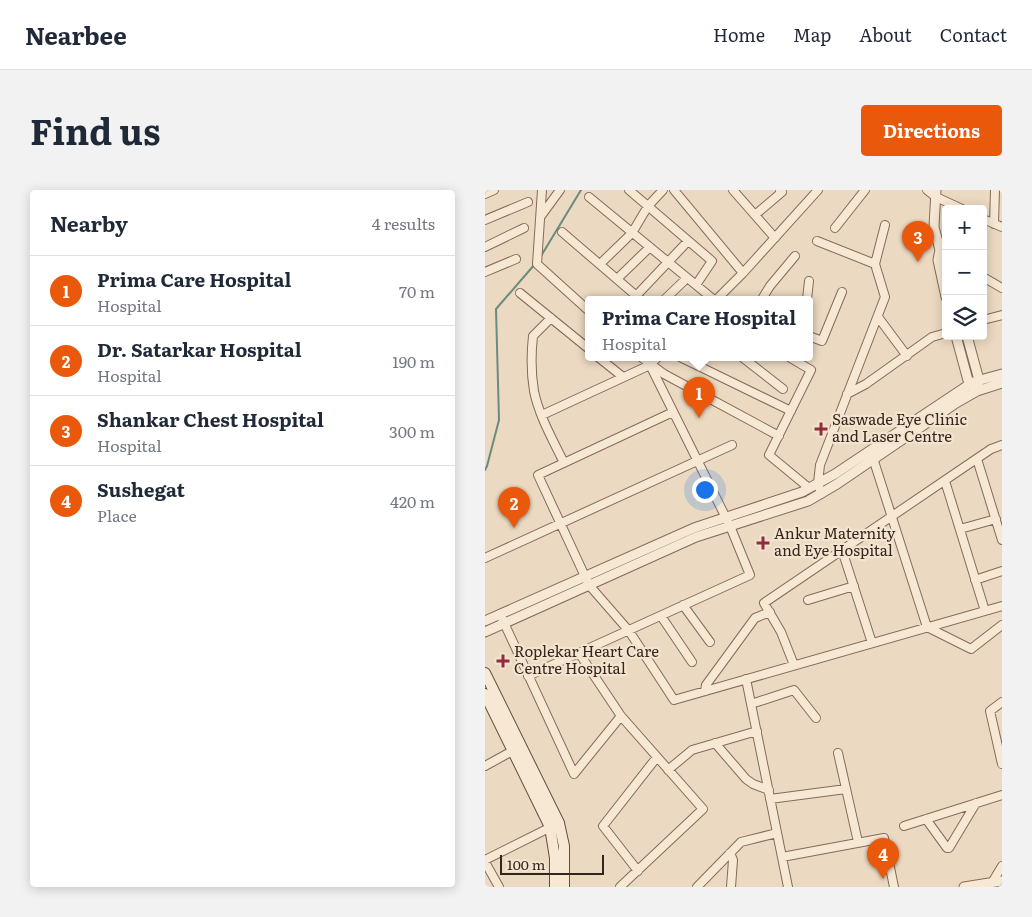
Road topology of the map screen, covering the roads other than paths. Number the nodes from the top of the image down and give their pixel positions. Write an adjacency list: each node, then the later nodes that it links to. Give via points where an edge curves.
1 (494, 190): 14 (street)
2 (542, 190): 20 (street)
3 (560, 190): 20 (street)
4 (629, 190): 18 (street)
5 (663, 190): 18 (street)
6 (674, 190): 40 (street)
7 (733, 190): 19 (street)
8 (780, 190): 19 (street, via 782,192)
9 (865, 190): 25 (street)
10 (927, 190): 13 (street)
11 (995, 190): 23 (street)
12 (814, 192): 28 (street)
13 (936, 193): 17 (street); 34 (street, via 935,227)
14 (485, 194)
15 (589, 198): 27 (street)
16 (528, 202): 21 (street)
17 (956, 205)
18 (648, 206): 27 (street); 29 (street)
19 (755, 214): 28 (street)
20 (540, 218): 56 (street, via 537,263)
21 (485, 220)
22 (885, 225): 38 (street)
23 (998, 226)
24 (524, 228): 31 (street)
25 (835, 228)
26 (562, 232): 37 (street)
27 (632, 233): 32 (street); 37 (street)
28 (775, 238): 40 (street)
29 (688, 241): 36 (street); 45 (street, via 712,261)
30 (817, 241): 38 (street)
31 (485, 247)
32 (649, 247): 36 (street); 42 (street)
33 (795, 256): 54 (street)
34 (942, 256)
35 (516, 259): 39 (street)
36 (668, 263): 41 (street); 50 (street)
37 (600, 264): 42 (street)
38 (875, 264): 58 (street, via 885,297)
39 (485, 272)
40 (743, 273): 53 (street)
41 (687, 278): 45 (street); 51 (street)
42 (617, 279): 49 (street)
43 (987, 279): 46 (street)
44 (809, 281): 55 (street)
45 (696, 285): 52 (street)
46 (1002, 288)
47 (842, 292): 62 (street, via 822,341)
48 (520, 293): 59 (street)
49 (637, 296)
50 (639, 296)
51 (668, 296)
52 (716, 296)
53 (722, 296)
54 (764, 296)
55 (807, 296)
56 (585, 307)
57 (1002, 315): 60 (street)
58 (878, 317): 66 (street); 81 (street)
59 (551, 318): 65 (street); 84 (street, via 533,336 534,391)
60 (987, 319)
61 (942, 334): 66 (street, via 932,337)
62 (813, 338)
63 (957, 340): 78 (street)
64 (968, 340): 76 (street)
65 (585, 346)
66 (907, 356): 81 (street)
67 (603, 361): 75 (street)
68 (646, 361): 73 (street)
69 (654, 361): 73 (street)
70 (689, 361): 83 (street)
71 (747, 361): 79 (street)
72 (796, 361): 83 (street, via 811,370)
73 (650, 365): 75 (street); 82 (street); 85 (street)
74 (1002, 374): 76 (street)
75 (623, 377): 84 (street)
76 (979, 380): 78 (street); 80 (street)
77 (1002, 383): 80 (street)
78 (969, 384): 80 (street); 88 (street)
79 (783, 389)
80 (977, 391): 90 (street)
81 (847, 394): 94 (street, via 820,465)
82 (673, 412): 91 (street); 92 (street)
83 (791, 412): 85 (street)
84 (542, 415): 92 (street)
85 (779, 436): 95 (street, via 769,455)
86 (732, 445): 91 (street)
87 (1002, 445): 89 (street)
88 (870, 450): 90 (street); 94 (street)
89 (977, 459): 93 (street); 98 (street)
90 (873, 460): 96 (street); 97 (street)
91 (698, 462): 99 (street); 100 (street)
92 (564, 463): 100 (street, via 538,476)
93 (945, 481): 97 (street); 101 (street)
94 (819, 483): 95 (street); 96 (street)
95 (809, 488): 99 (street)
96 (821, 494): 99 (street, via 808,501)
97 (892, 516): 103 (street); 120 (street)
98 (996, 519): 101 (street); 102 (street)
99 (728, 522): 106 (street, via 694,528); 108 (street); 111 (street, via 750,575)
100 (561, 524): 104 (street); 106 (street)
101 (960, 529): 107 (street)
102 (1002, 540)
103 (842, 550): 109 (street); 114 (street, via 765,603)
104 (485, 558)
105 (1002, 571): 107 (street)
106 (585, 576): 108 (street); 115 (street)
107 (975, 580): 113 (street)
108 (589, 585): 118 (street); 121 (street)
109 (854, 586): 110 (street); 124 (street)
110 (808, 600)
111 (683, 606): 116 (street); 123 (street)
112 (1002, 606): 113 (street)
113 (985, 611): 120 (street)
114 (770, 612): 127 (street); 131 (street, via 755,618 706,685)
115 (500, 614): 117 (street); 118 (street)
116 (661, 616): 121 (street); 126 (street)
117 (485, 621)
118 (504, 624): 122 (street); 129 (street)
119 (1002, 625): 120 (street, via 971,649)
120 (927, 627): 124 (street)
121 (629, 630): 125 (street); 131 (street, via 674,700)
122 (485, 632)
123 (710, 642)
124 (872, 643): 127 (street)
125 (579, 653): 129 (street); 135 (street)
126 (692, 662)
127 (794, 665): 130 (street)
128 (485, 673): 139 (main road)
129 (528, 676): 135 (street, via 574,774)
130 (746, 679): 131 (street); 134 (street)
131 (705, 691)
132 (485, 694): 139 (main road)
133 (1002, 702): 142 (street, via 990,712)
134 (751, 704): 136 (street, via 794,690); 137 (street)
135 (621, 716): 141 (street)
136 (816, 718)
137 (757, 731): 138 (street); 146 (street)
138 (715, 743): 144 (street, via 691,750); 146 (street, via 747,779)
139 (517, 748): 143 (street); 151 (main road)
140 (838, 753): 145 (street)
141 (657, 756): 144 (street); 159 (street, via 603,826)
142 (1002, 764)
143 (485, 766)
144 (668, 770): 159 (street, via 703,810)
145 (846, 789): 148 (street); 154 (street)
146 (769, 790): 148 (street)
147 (1002, 794): 149 (street)
148 (771, 799): 153 (street)
149 (976, 803): 150 (street); 150 (street, via 949,848)
150 (926, 819): 152 (street)
151 (554, 825): 157 (street); 162 (main road); 163 (main road, via 564,846)
152 (904, 826)
153 (777, 833): 155 (street, via 741,842); 156 (street)
154 (858, 842): 156 (street); 168 (street, via 884,838)
155 (730, 853): 165 (street); 166 (street, via 733,860)
156 (782, 857): 167 (street)
157 (485, 861): 161 (street)
158 (1002, 866): 160 (street)
159 (638, 871): 164 (street)
160 (997, 881): 169 (street)
161 (499, 887)
162 (555, 887)
163 (564, 887)
164 (620, 887)
165 (697, 887)
166 (731, 887)
167 (788, 887)
168 (894, 887)
169 (964, 887)

